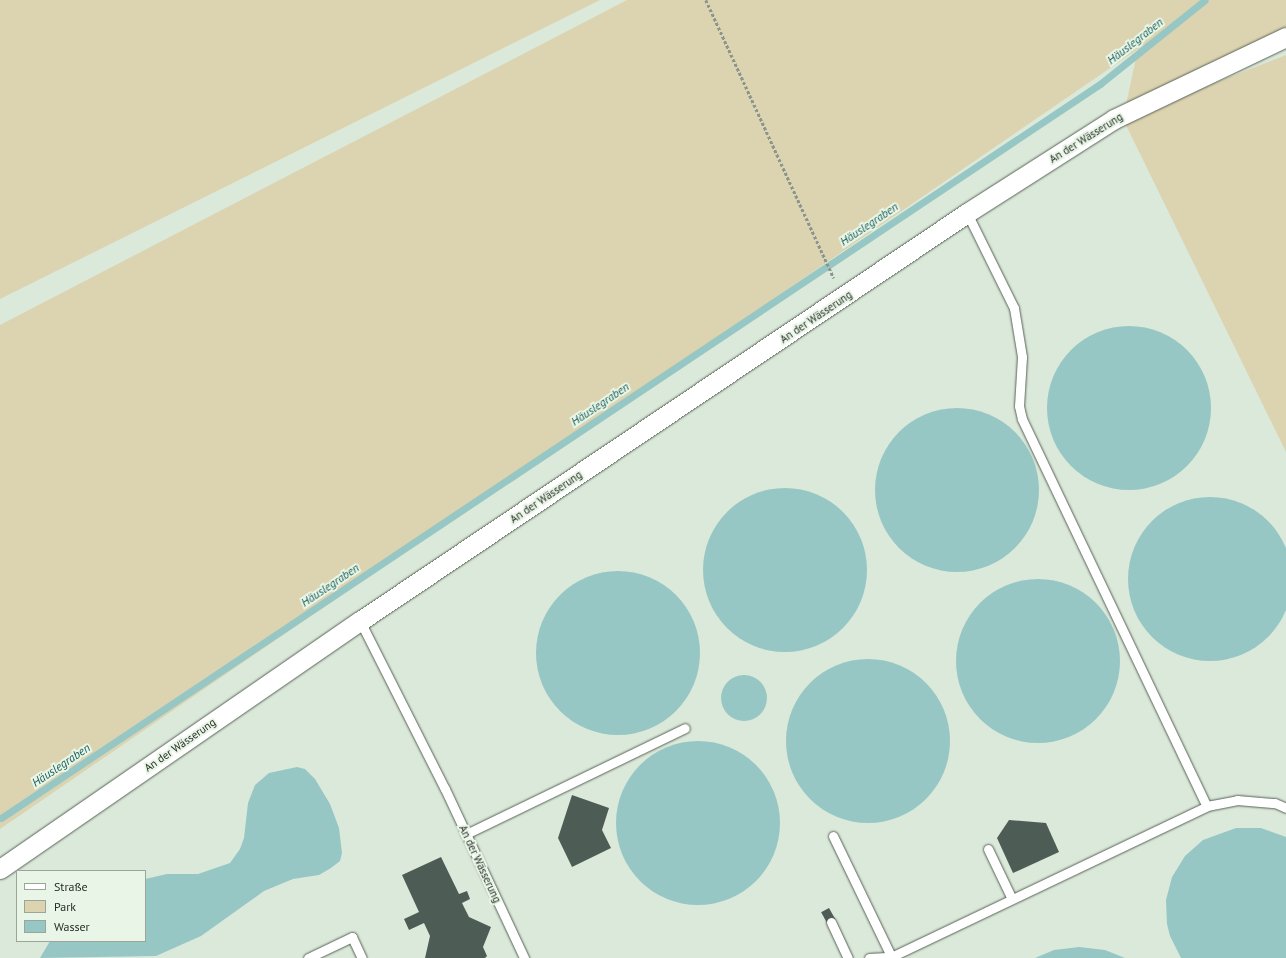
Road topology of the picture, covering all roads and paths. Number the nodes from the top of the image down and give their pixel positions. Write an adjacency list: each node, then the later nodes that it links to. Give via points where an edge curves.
1 (706, 0): 4 (path)
2 (1286, 37): 3 (street, An der Wässerung, via 1114,119)
3 (967, 213): 5 (street, An der Wässerung); 7 (lane, via 1014,308 1022,357 1019,406 1022,419)
4 (831, 271)
5 (360, 621): 9 (lane, An der Wässerung); 12 (street, An der Wässerung)
6 (685, 728): 9 (lane)
7 (1207, 806): 8 (lane, via 1237,800 1275,803); 13 (lane)
8 (1286, 808)
9 (466, 834): 17 (lane, An der Wässerung)
10 (833, 836): 20 (lane)
11 (988, 849): 13 (lane)
12 (0, 869)
13 (1012, 899): 20 (lane)
14 (831, 922): 18 (lane)
15 (308, 958): 16 (lane, via 352,937)
16 (362, 958)
17 (524, 958)
18 (848, 958)
19 (869, 958): 20 (lane)
20 (891, 958)

